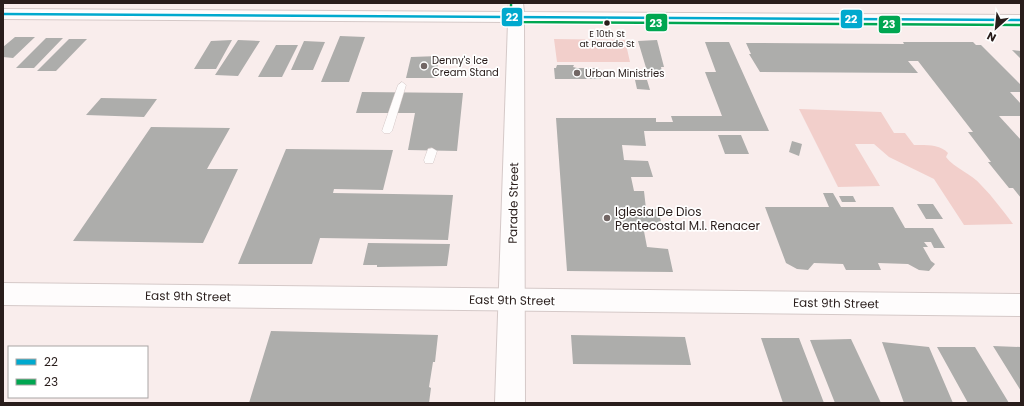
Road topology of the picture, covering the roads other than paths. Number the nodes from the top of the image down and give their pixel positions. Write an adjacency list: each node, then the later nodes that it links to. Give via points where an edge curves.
1 (516, 10): 2 (street); 3 (street); 7 (street, Parade Street)
2 (3, 14)
3 (1021, 20)
4 (402, 84): 5 (lane)
5 (387, 131)
6 (3, 294): 7 (street, East 9th Street)
7 (512, 300): 8 (street, East 9th Street); 9 (street, Parade Street)
8 (1021, 305)
9 (510, 403)

